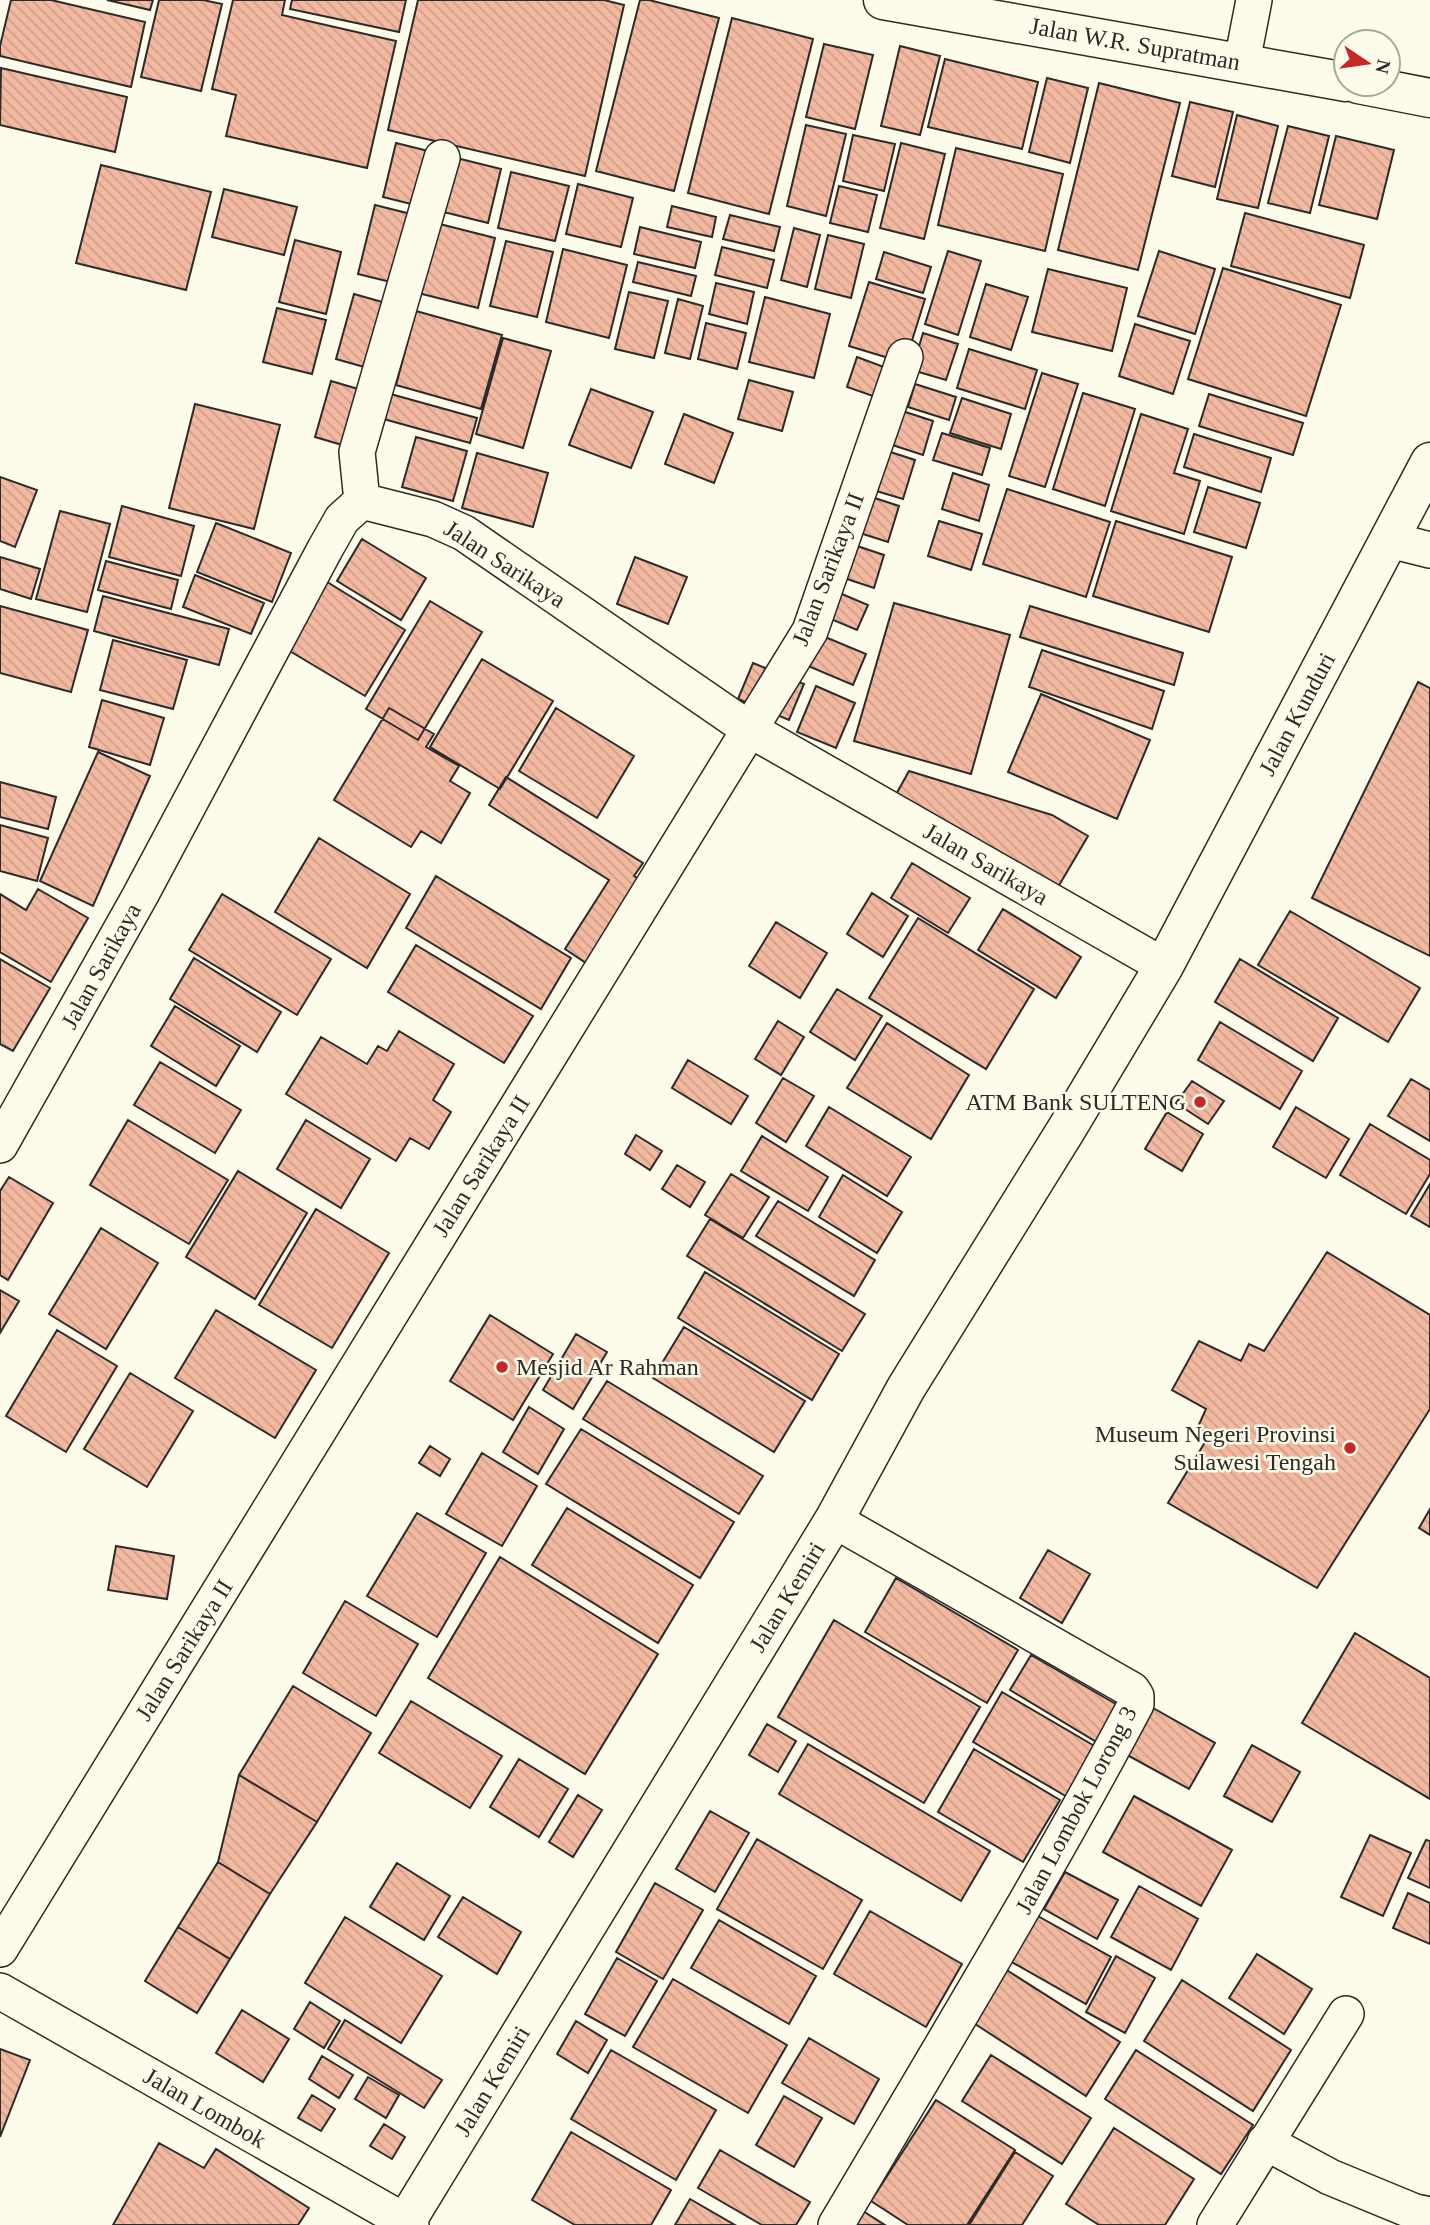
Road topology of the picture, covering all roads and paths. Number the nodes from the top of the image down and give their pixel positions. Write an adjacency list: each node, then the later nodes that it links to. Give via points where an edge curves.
1 (883, 0): 3 (street, Jalan W.R. Supratman)
2 (1254, 0): 3 (street)
3 (1242, 62): 4 (street, Jalan W.R. Supratman)
4 (1332, 79)
5 (1402, 93): 6 (street)
6 (1430, 98)
7 (442, 158): 10 (street, via 357,452)
8 (905, 357): 13 (street, Jalan Sarikaya II, via 810,631)
9 (1430, 462): 11 (street, Jalan Kunduri)
10 (362, 501): 13 (street, Jalan Sarikaya, via 433,519 464,533); 15 (street, Jalan Sarikaya, via 342,519 325,549 140,897)
11 (1390, 540): 12 (street); 14 (street, Jalan Kunduri)
12 (1430, 550)
13 (749, 729): 14 (street, Jalan Sarikaya); 17 (street, Jalan Sarikaya II)
14 (1164, 966): 16 (street, Jalan Kemiri, via 906,1388)
15 (0, 1145)
16 (834, 1520): 22 (street, Jalan Kemiri); 23 (street, Jalan Lombok Lorong 3, via 1136,1696 1136,1704 1083,1804)
17 (0, 1949)
18 (0, 1991): 22 (street, Jalan Lombok)
19 (1346, 2014): 20 (street)
20 (1265, 2142): 21 (street, via 1330,2177); 24 (street)
21 (1430, 2215)
22 (407, 2224)
23 (836, 2225)
24 (1215, 2225)

